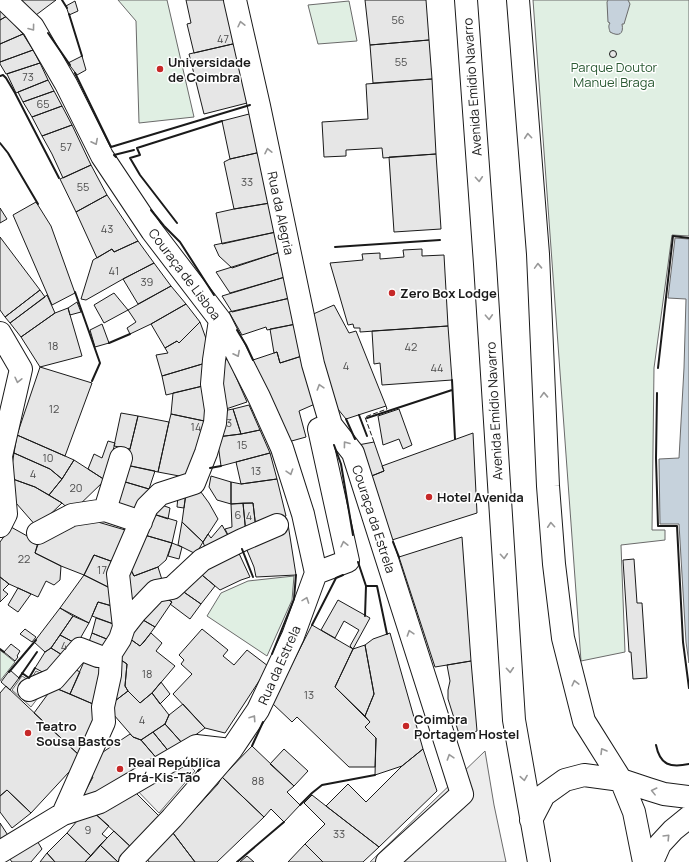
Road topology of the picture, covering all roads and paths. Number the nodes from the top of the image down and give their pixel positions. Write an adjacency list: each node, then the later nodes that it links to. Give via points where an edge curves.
1 (5, 0): 5 (street, Couraça de Lisboa, one-way to 5, via 33,27 66,84 102,156 152,231)
2 (235, 0): 7 (street, Rua da Alegria, one-way to 2, via 313,364)
3 (466, 0): 23 (street, Avenida Emídio Navarro, one-way to 23, via 514,720)
4 (518, 0): 19 (street, one-way to 4, via 584,721 563,638 548,486 538,254)
5 (220, 320): 11 (street, via 212,384 215,423 206,453 194,483 160,494 147,507); 14 (street, Couraça de Lisboa, one-way to 14, via 282,448 303,514)
6 (0, 333): 10 (street, one-way to 10, via 21,369 1,456)
7 (331, 425): 14 (street, one-way to 7, via 348,561 319,429); 26 (street, Couraça da Estrela, one-way to 7, via 462,794 353,453)
8 (121, 458): 9 (street)
9 (106, 510): 11 (street); 13 (street, via 72,515)
10 (3, 520)
11 (141, 522): 15 (street, via 118,574)
12 (277, 525): 15 (street, via 202,560 172,588 156,591)
13 (38, 533)
14 (316, 573): 18 (street, Rua da Estrela, one-way to 14, via 258,710 293,636)
15 (124, 627): 21 (street, via 111,653 110,675 103,707 104,722)
16 (98, 656): 17 (street, via 80,649 54,679)
17 (29, 690)
18 (231, 750): 21 (street, via 196,746 100,802); 25 (street, Rua da Estrela)
19 (621, 780): 20 (street, one-way to 19, via 659,792); 23 (street, via 584,775 565,780 544,795); 28 (street, via 634,812)
20 (689, 797)
21 (63, 814): 24 (street)
22 (689, 817): 29 (street, one-way to 22, via 660,844)
23 (531, 820): 27 (street, Avenida Emídio Navarro)
24 (0, 852)
25 (130, 862)
26 (387, 862)
27 (539, 862)
28 (644, 862)
29 (652, 862)

